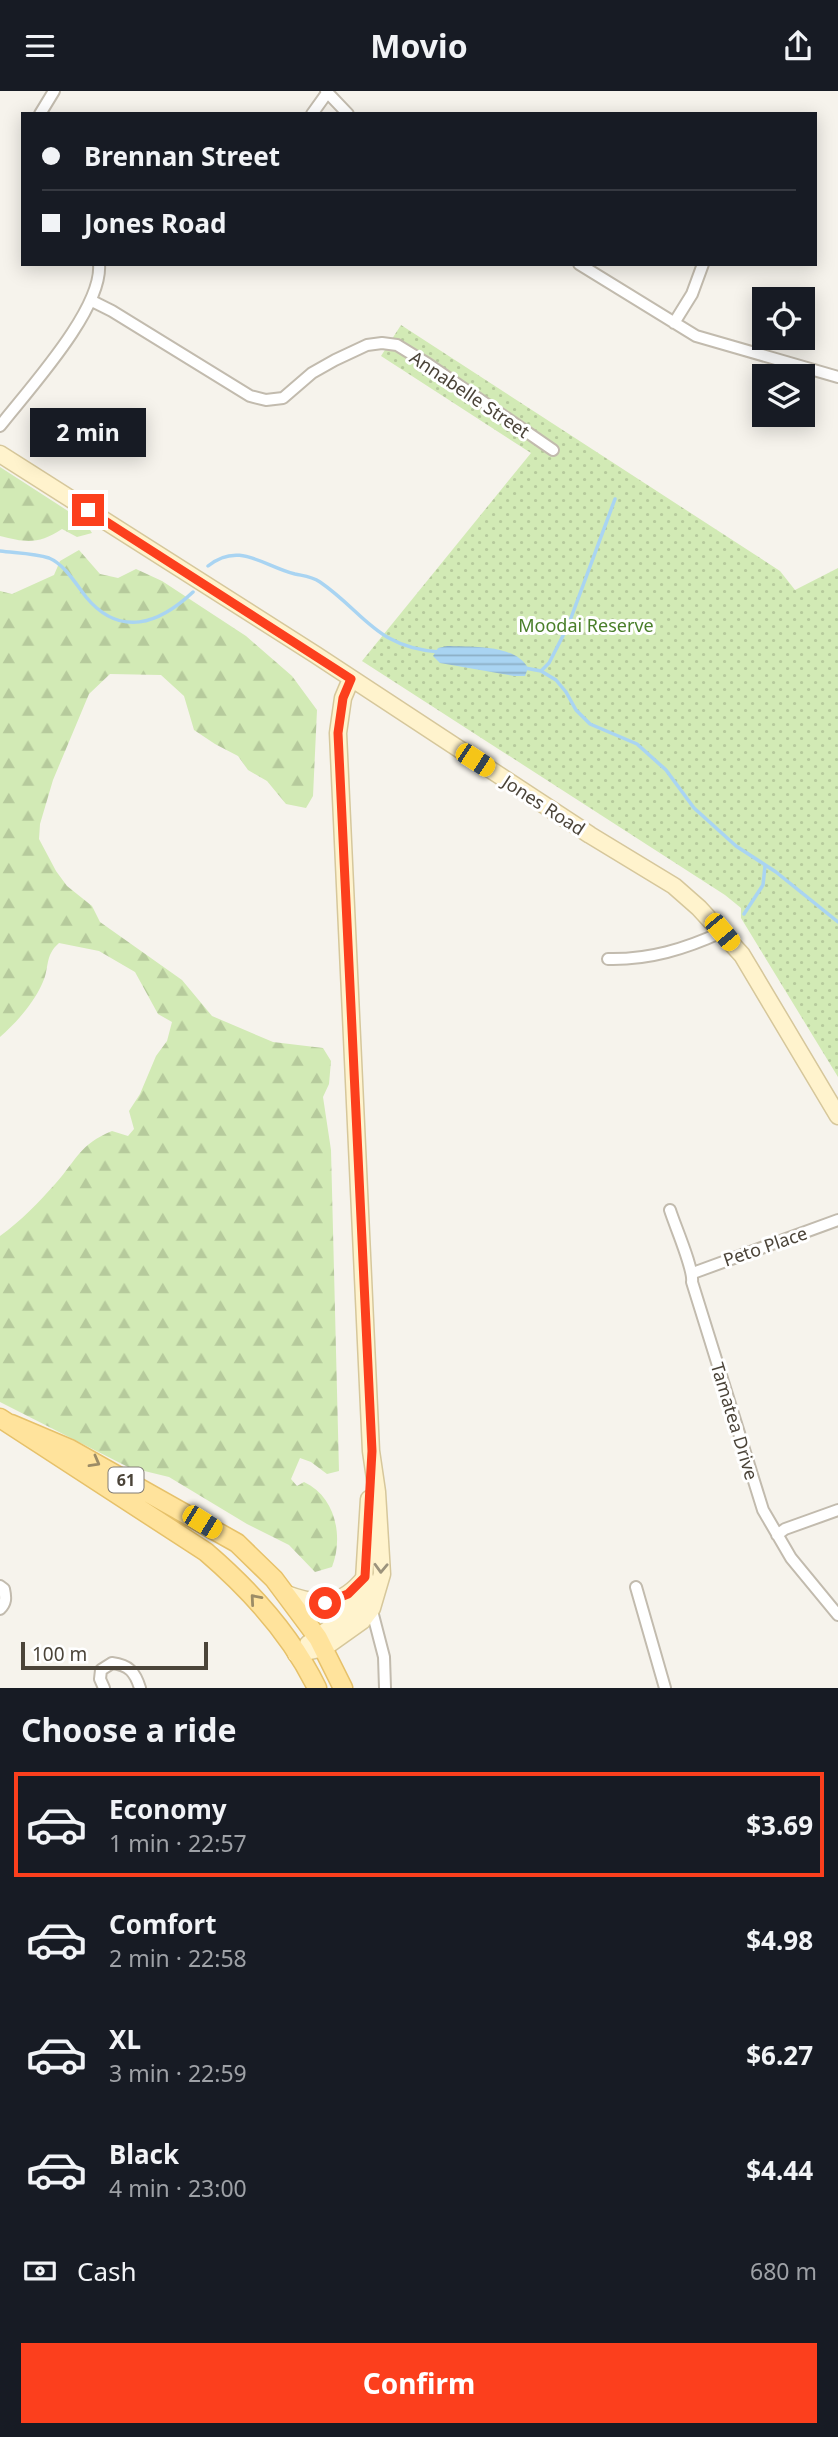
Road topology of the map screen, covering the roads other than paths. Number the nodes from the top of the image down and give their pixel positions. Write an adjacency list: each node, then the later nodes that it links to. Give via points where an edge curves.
1 (54, 91): 3 (street)
2 (326, 92): 4 (street); 5 (street)
3 (41, 112)
4 (313, 112)
5 (346, 112)
6 (99, 266): 9 (street)
7 (582, 266): 10 (street)
8 (702, 266): 10 (street)
9 (92, 301): 12 (street); 13 (street, Annabelle Street, via 250,396 266,400 283,398 312,373 367,345 397,345)
10 (674, 323): 11 (street, via 719,344)
11 (838, 377)
12 (0, 426)
13 (552, 450)
14 (0, 454): 15 (street, Jones Road)
15 (351, 679): 16 (street, Jones Road, via 674,886); 23 (street, via 338,733)
16 (722, 932): 17 (street, via 694,945 635,960); 18 (street, Jones Road, via 742,955)
17 (608, 959)
18 (838, 1116)
19 (670, 1210): 21 (street, Tamatea Drive)
20 (838, 1220): 21 (street, Peto Place)
21 (693, 1273): 25 (street, Tamatea Drive, via 692,1282 763,1510)
22 (5, 1421): 29 (main road, 61, one-way to 29, via 71,1449 237,1543); 36 (main road, 61, one-way to 22, via 257,1601 206,1552)
23 (372, 1451): 26 (street); 30 (street, one-way to 30, via 382,1574)
24 (838, 1510): 25 (street)
25 (777, 1535): 32 (street, Tamatea Drive)
26 (365, 1577): 29 (street, via 348,1594 329,1602 313,1603); 30 (street)
27 (0, 1586): 31 (street, via 5,1596)
28 (636, 1587): 42 (street)
29 (284, 1593): 35 (main road, 61)
30 (367, 1602): 33 (street, via 362,1621); 34 (street); 35 (street)
31 (0, 1609)
32 (838, 1615)
33 (353, 1628): 34 (street, via 367,1630); 35 (street)
34 (379, 1639): 41 (street)
35 (321, 1643): 36 (street); 40 (main road, 61)
36 (296, 1654): 39 (main road, 61)
37 (104, 1688): 38 (street, via 101,1670 112,1663 130,1669)
38 (140, 1688)
39 (317, 1688)
40 (343, 1688)
41 (385, 1688)
42 (665, 1688)

